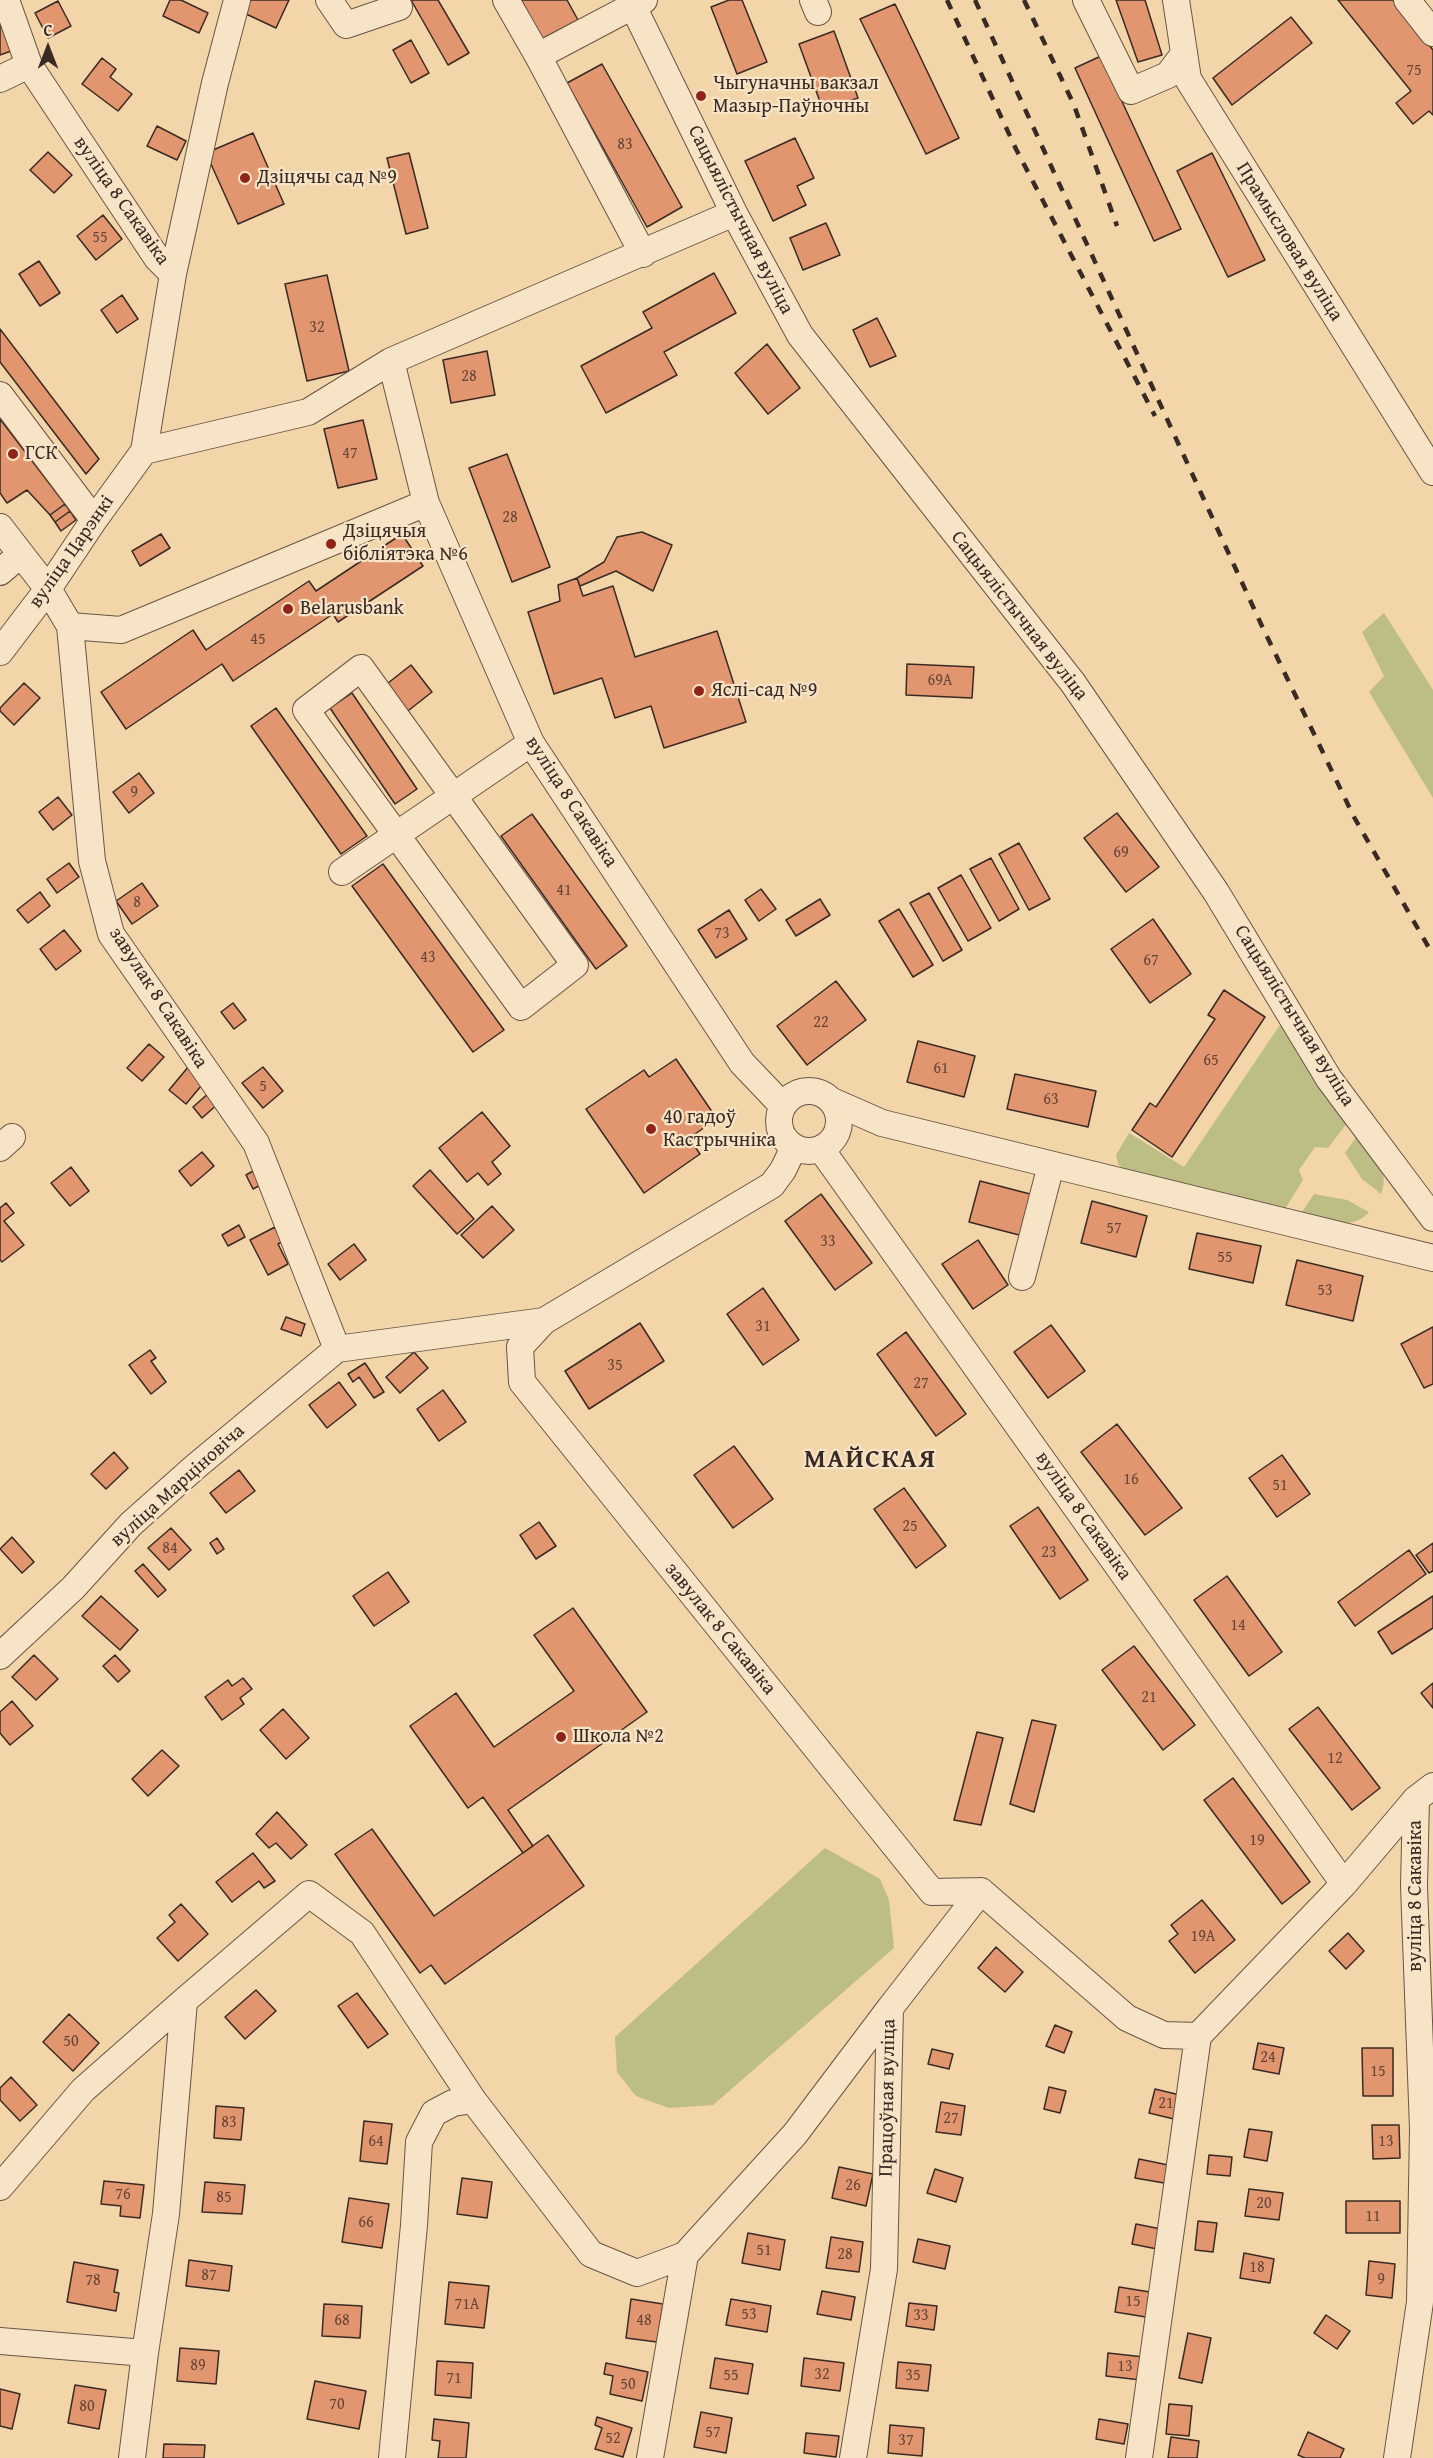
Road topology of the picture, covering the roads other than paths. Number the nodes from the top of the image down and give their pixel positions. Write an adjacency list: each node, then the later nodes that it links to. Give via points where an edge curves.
1 (6, 0): 13 (street, вуліца 8 Сакавіка)
2 (237, 0): 17 (street)
3 (329, 0): 9 (street, via 346,25)
4 (506, 0): 12 (street)
5 (1086, 0): 11 (street, via 1131,92 1168,75)
6 (1176, 0): 11 (street, Прамысловая вуліца)
7 (1407, 0): 10 (street)
8 (636, 2): 12 (street); 15 (street, Сацыялістычная вуліца)
9 (399, 7)
10 (1433, 33)
11 (1184, 54): 21 (street, Прамысловая вуліца, via 1188,79)
12 (538, 56): 16 (street)
13 (28, 65): 14 (street); 17 (street, вуліца 8 Сакавіка, via 157,258)
14 (0, 79)
15 (734, 213): 16 (street); 40 (street, Сацыялістычная вуліца, via 800,335 1073,683 1216,892 1329,1079)
16 (643, 254): 18 (street)
17 (173, 274): 20 (street, вуліца 8 Сакавіка)
18 (390, 361): 20 (street, via 308,412); 22 (street, вуліца 8 Сакавіка)
19 (0, 395): 23 (street)
20 (144, 451): 23 (street, вуліца Царэнкі)
21 (1433, 472)
22 (426, 503): 28 (street, via 121,630); 30 (street, вуліца 8 Сакавіка)
23 (94, 520): 27 (street, вуліца Царэнкі)
24 (0, 527): 25 (street, завулак 8 Сакавіка)
25 (21, 554): 26 (street); 27 (street, завулак 8 Сакавіка)
26 (0, 572)
27 (48, 589): 28 (street, завулак 8 Сакавіка); 29 (street, вуліца Царэнкі)
28 (70, 626): 44 (street, завулак 8 Сакавіка, via 92,861 111,934 256,1143)
29 (0, 652)
30 (531, 743): 31 (street); 35 (street, вуліца 8 Сакавіка, via 742,1063)
31 (453, 797): 32 (street); 32 (street, via 361,668 306,710); 32 (street, via 575,966 521,1007)
32 (396, 835): 33 (street)
33 (342, 872)
34 (832, 1101): 35 (street, via 806,1091); 36 (street); 37 (street, via 839,1128)
35 (783, 1106): 38 (street, via 782,1134)
36 (882, 1123): 37 (street); 39 (street)
37 (825, 1146): 38 (street, via 803,1151); 47 (street, вуліца 8 Сакавіка)
38 (794, 1147): 43 (street, via 772,1185)
39 (1051, 1165): 41 (street); 42 (street)
40 (1433, 1218)
41 (1433, 1258)
42 (1022, 1277)
43 (544, 1321): 44 (street); 48 (street, завулак 8 Сакавіка, via 520,1347 522,1382 932,1892)
44 (337, 1349): 45 (street, вуліца Марціновіча, via 131,1524 73,1587)
45 (0, 1656)
46 (1425, 1793): 47 (street); 62 (street, вуліца 8 Сакавіка, via 1414,1886 1423,2129 1420,2302)
47 (1344, 1884): 51 (street)
48 (981, 1891): 50 (street, Працоўная вуліца); 51 (street, via 1127,2018 1164,2035)
49 (184, 2001): 52 (street, via 309,1894 362,1932); 53 (street, via 83,2090); 56 (street, via 166,2214)
50 (890, 2008): 54 (street, via 795,2134); 60 (street, Працоўная вуліца, via 885,2269)
51 (1198, 2036): 61 (street)
52 (473, 2100): 54 (street, via 591,2254 637,2273); 58 (street, via 453,2103 434,2114 419,2142)
53 (0, 2187)
54 (685, 2255): 59 (street)
55 (0, 2341): 56 (street)
56 (145, 2353): 57 (street)
57 (132, 2458)
58 (392, 2458)
59 (650, 2458)
60 (853, 2458)
61 (1139, 2458)
62 (1397, 2458)

